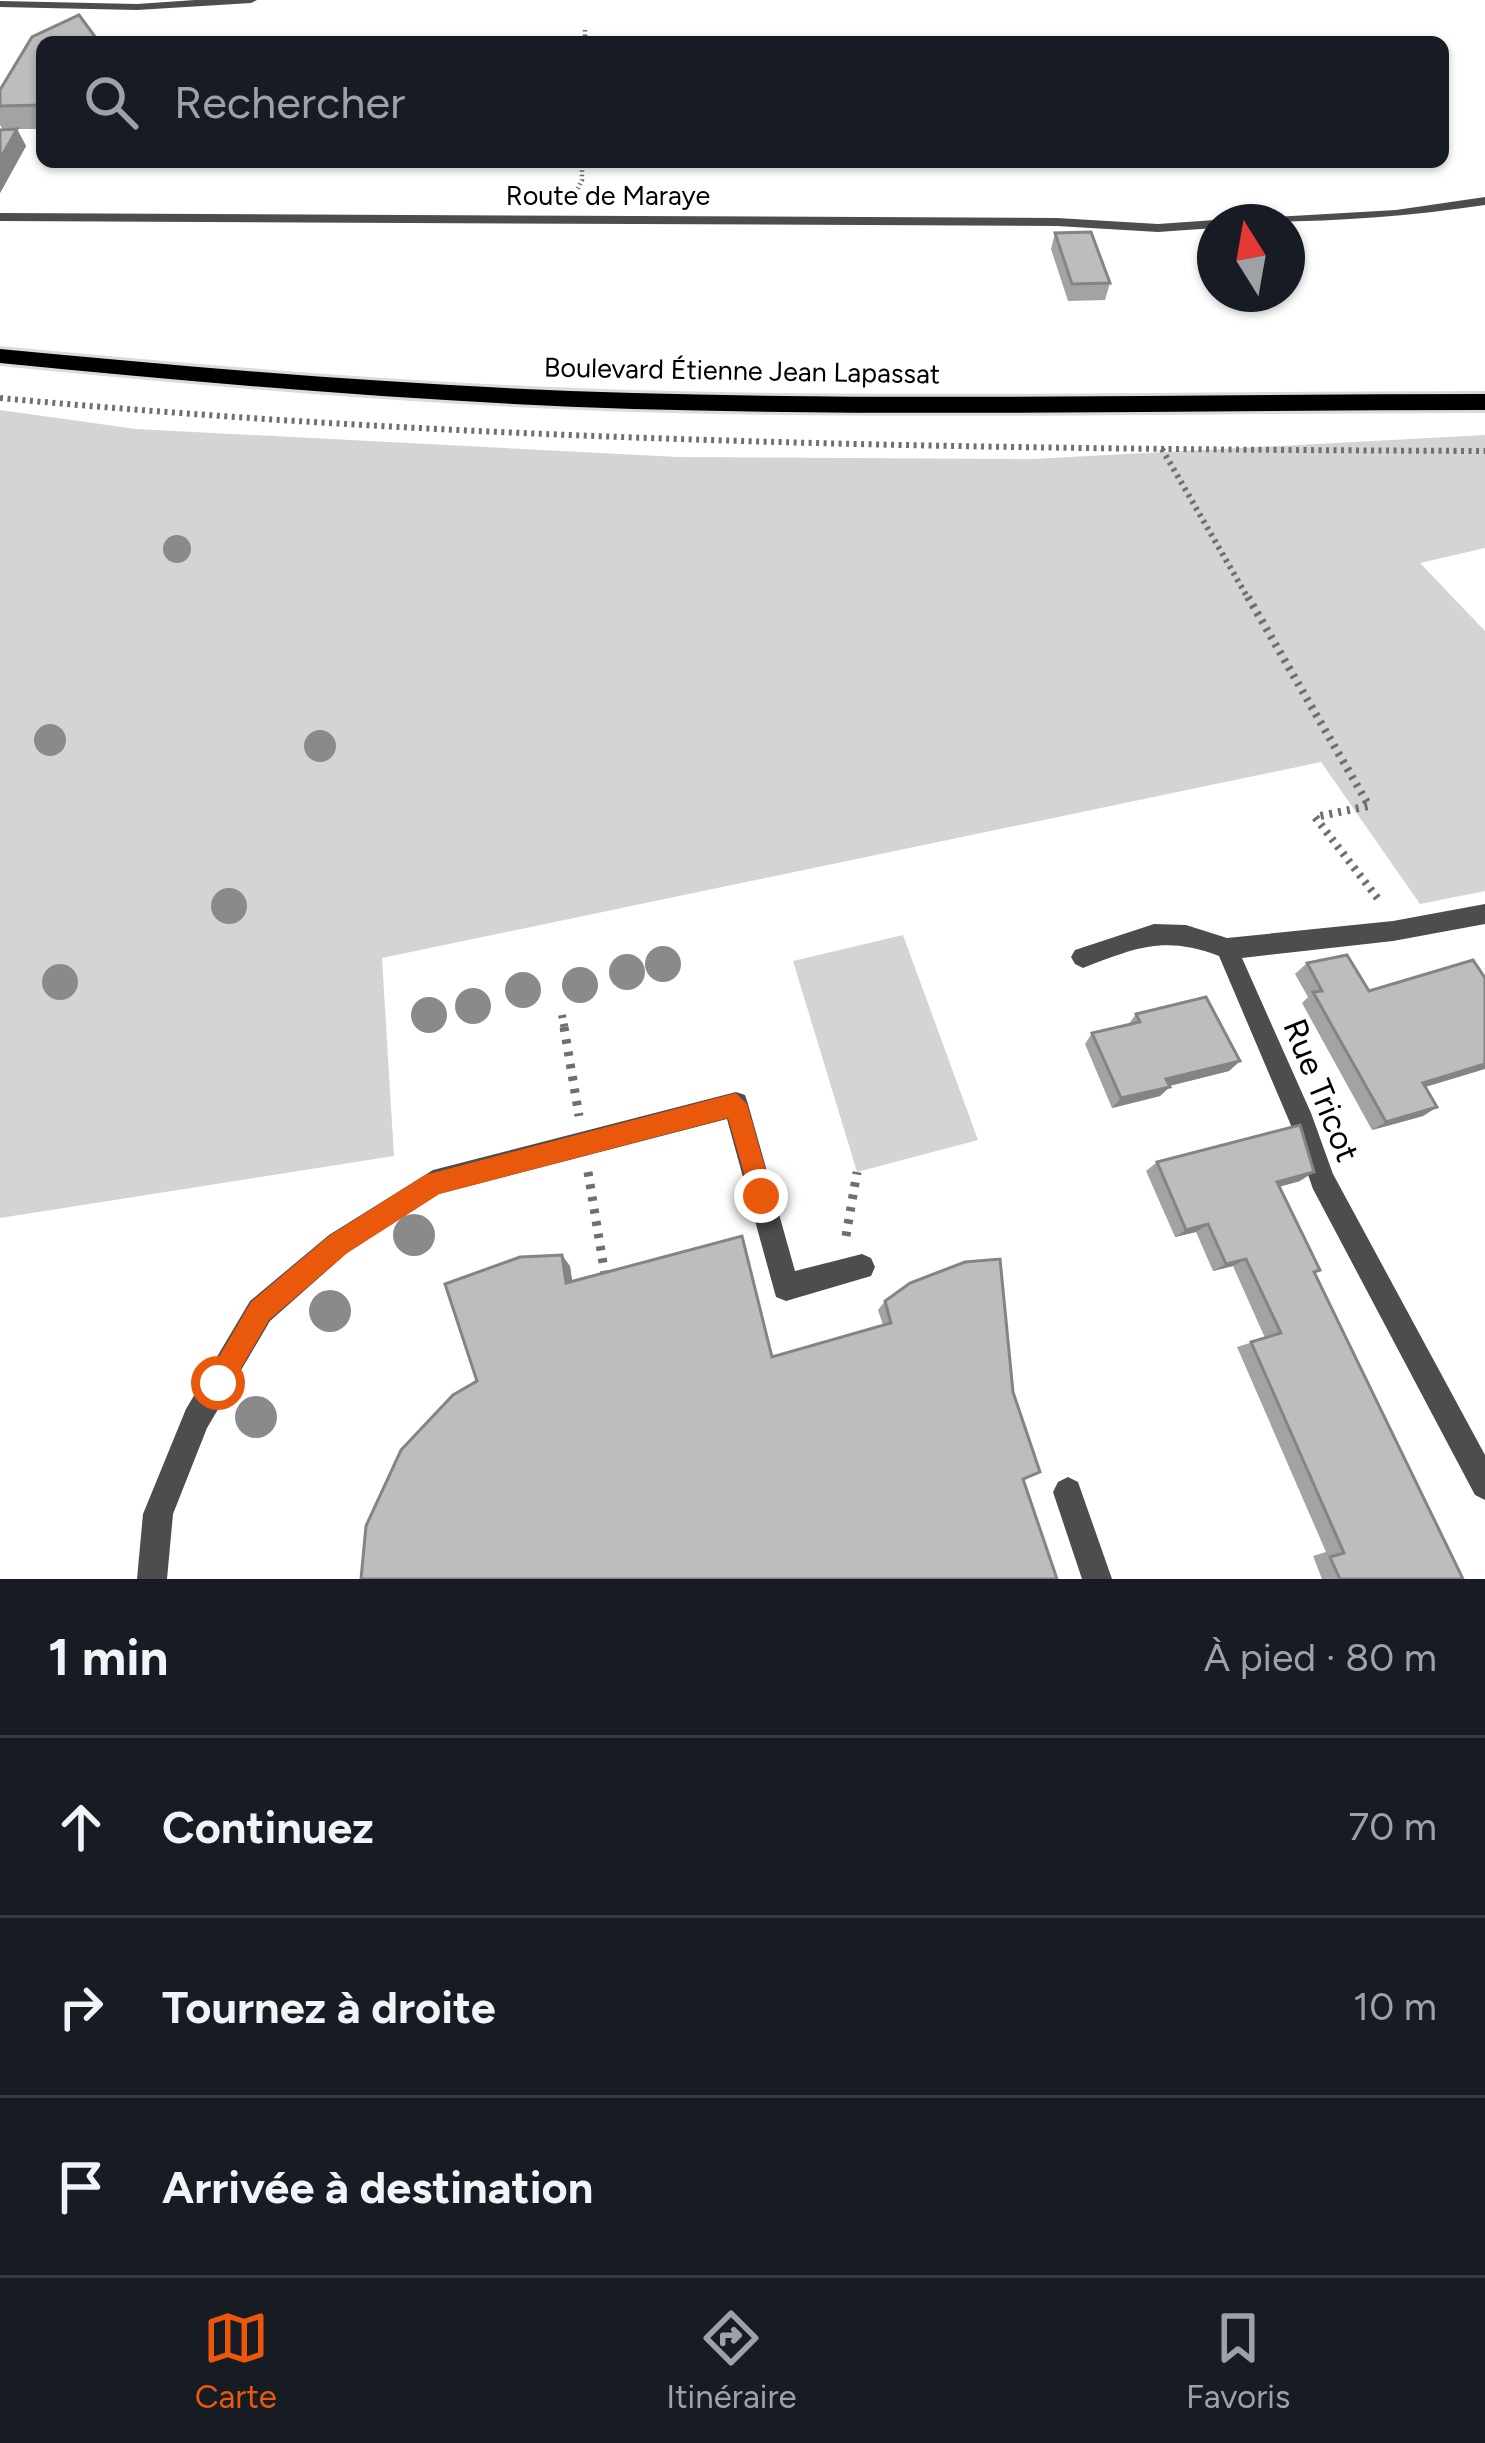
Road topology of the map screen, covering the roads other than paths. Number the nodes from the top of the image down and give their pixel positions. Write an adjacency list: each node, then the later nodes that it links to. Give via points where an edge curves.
1 (251, 0): 2 (street, via 137,8)
2 (0, 4)
3 (1485, 201): 5 (street)
4 (0, 217): 6 (street, Route de Maraye)
5 (1305, 219)
6 (1197, 225)
7 (0, 356): 8 (main road, Boulevard Étienne Jean Lapassat, via 358,388 630,401)
8 (1485, 402)
9 (1485, 914): 10 (street)
10 (1227, 949): 11 (street, via 1187,932 1142,933); 13 (street, Rue Tricot, via 1322,1180)
11 (1083, 957)
12 (850, 1269): 15 (street, via 786,1287 736,1104 434,1184 338,1244 260,1311 189,1438 158,1514)
13 (1485, 1485)
14 (1068, 1492): 16 (street)
15 (152, 1579)
16 (1097, 1579)

